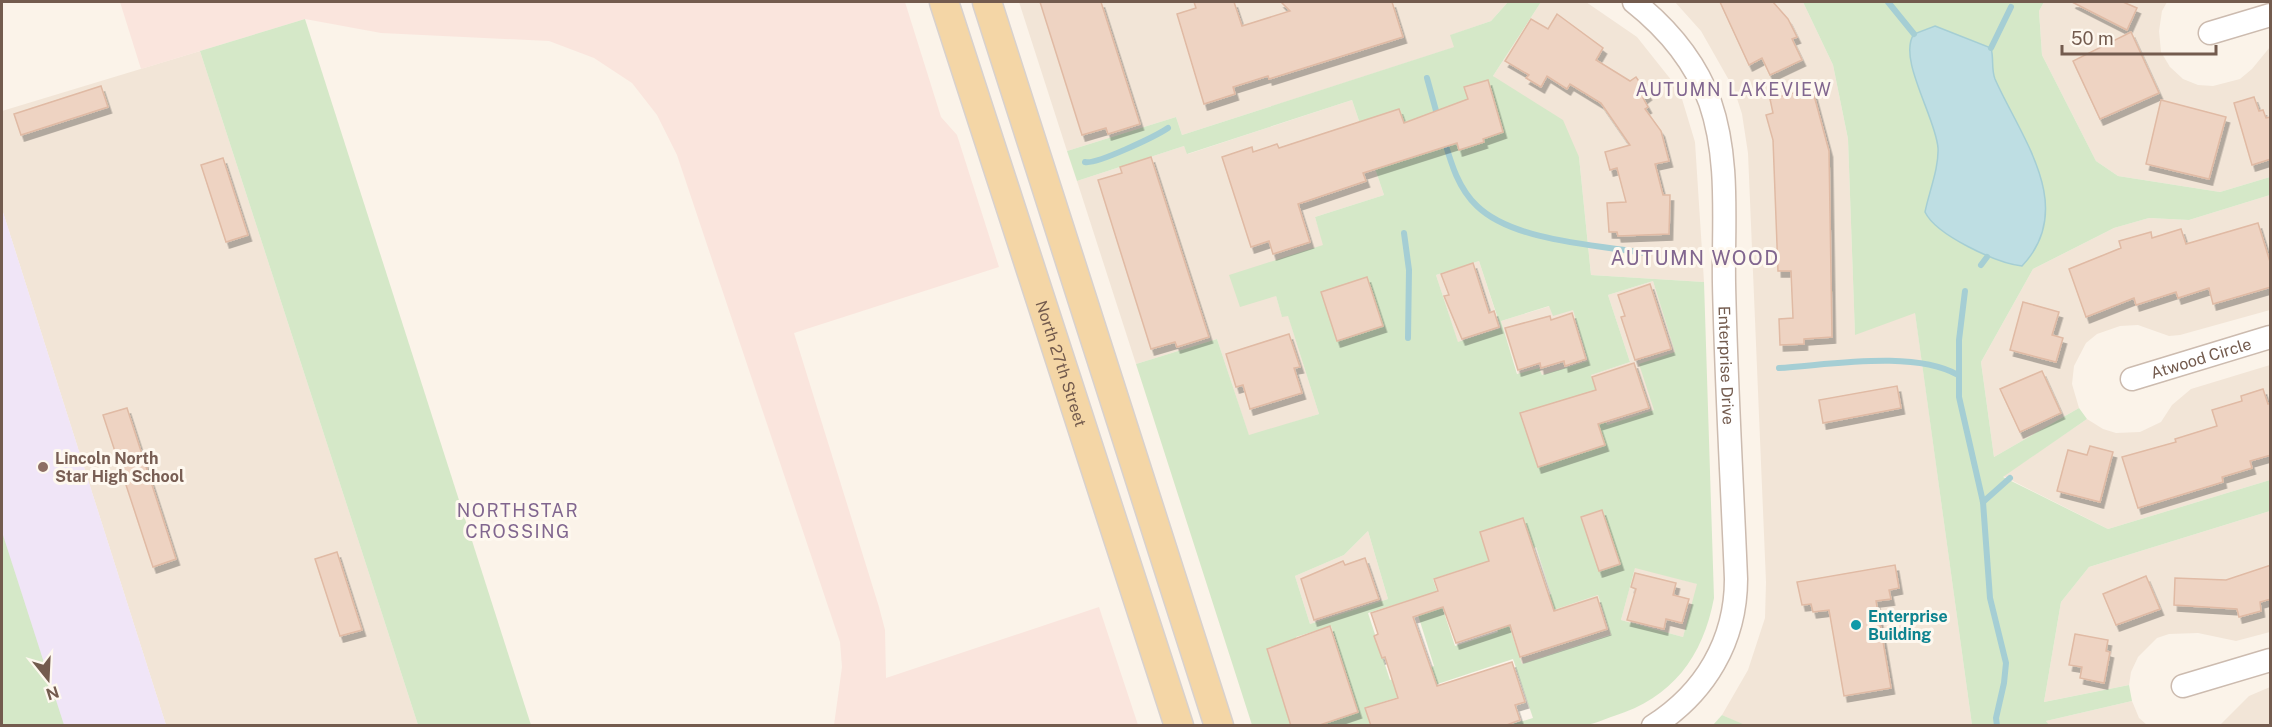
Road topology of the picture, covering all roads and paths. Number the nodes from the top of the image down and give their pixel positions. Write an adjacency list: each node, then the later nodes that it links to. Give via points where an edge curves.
1 (944, 2): 10 (main road, North 27th Street)
2 (987, 2): 11 (main road)
3 (1634, 2): 12 (street, Enterprise Drive, via 1657,21 1687,57 1704,88 1718,134 1724,172 1724,282 1736,579 1730,627 1717,659 1694,694)
4 (2271, 15): 5 (street)
5 (2210, 33)
6 (2271, 338): 7 (street, Atwood Circle)
7 (2132, 380)
8 (2271, 660): 9 (street)
9 (2183, 686)
10 (1179, 726)
11 (1219, 726)
12 (1653, 726)

